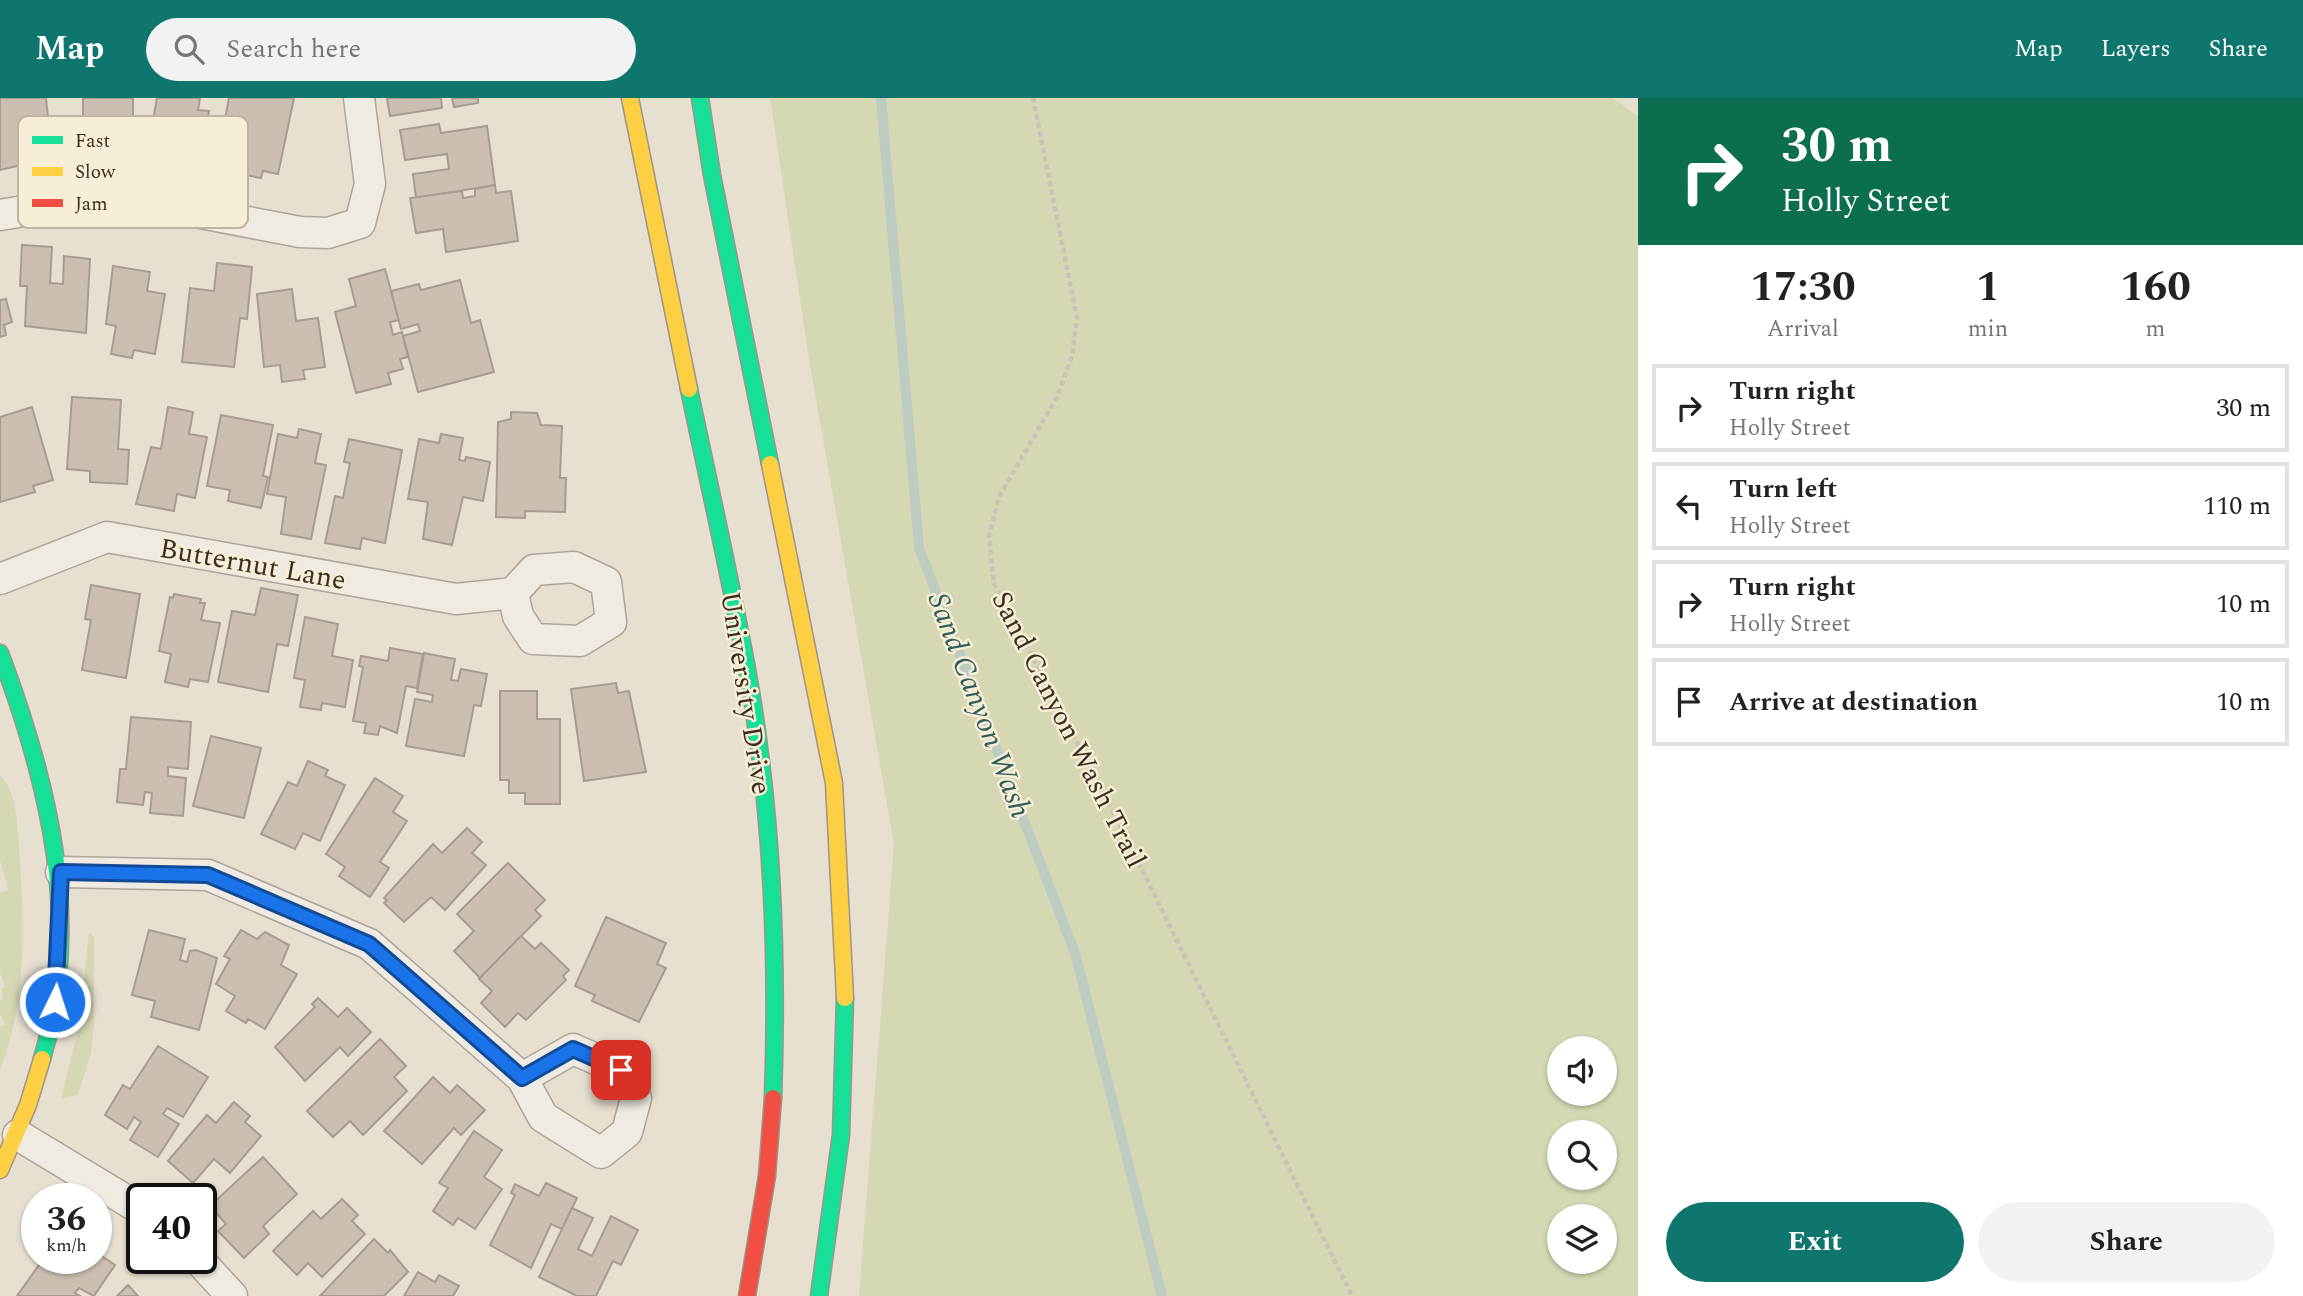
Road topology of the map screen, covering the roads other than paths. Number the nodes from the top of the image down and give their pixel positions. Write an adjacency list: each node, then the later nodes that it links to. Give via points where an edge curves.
1 (359, 98): 6 (street, via 370,184 360,223 327,233)
2 (630, 98): 18 (main road, University Drive, via 763,772 776,1010 769,1161)
3 (700, 98): 19 (main road, via 834,783 846,1013 841,1135)
4 (18, 212): 5 (street)
5 (0, 215)
6 (248, 223)
7 (0, 579): 8 (street, Butternut Lane, via 107,537 456,599)
8 (513, 593)
9 (0, 653): 10 (main road)
10 (13, 719): 11 (main road, via 47,789)
11 (61, 872): 12 (street, via 208,875 369,944); 13 (main road, via 55,1002 40,1071)
12 (522, 1078)
13 (18, 1135): 14 (main road); 15 (street)
14 (0, 1170)
15 (126, 1200)
16 (212, 1274): 17 (street)
17 (232, 1296)
18 (747, 1296)
19 (819, 1296)

